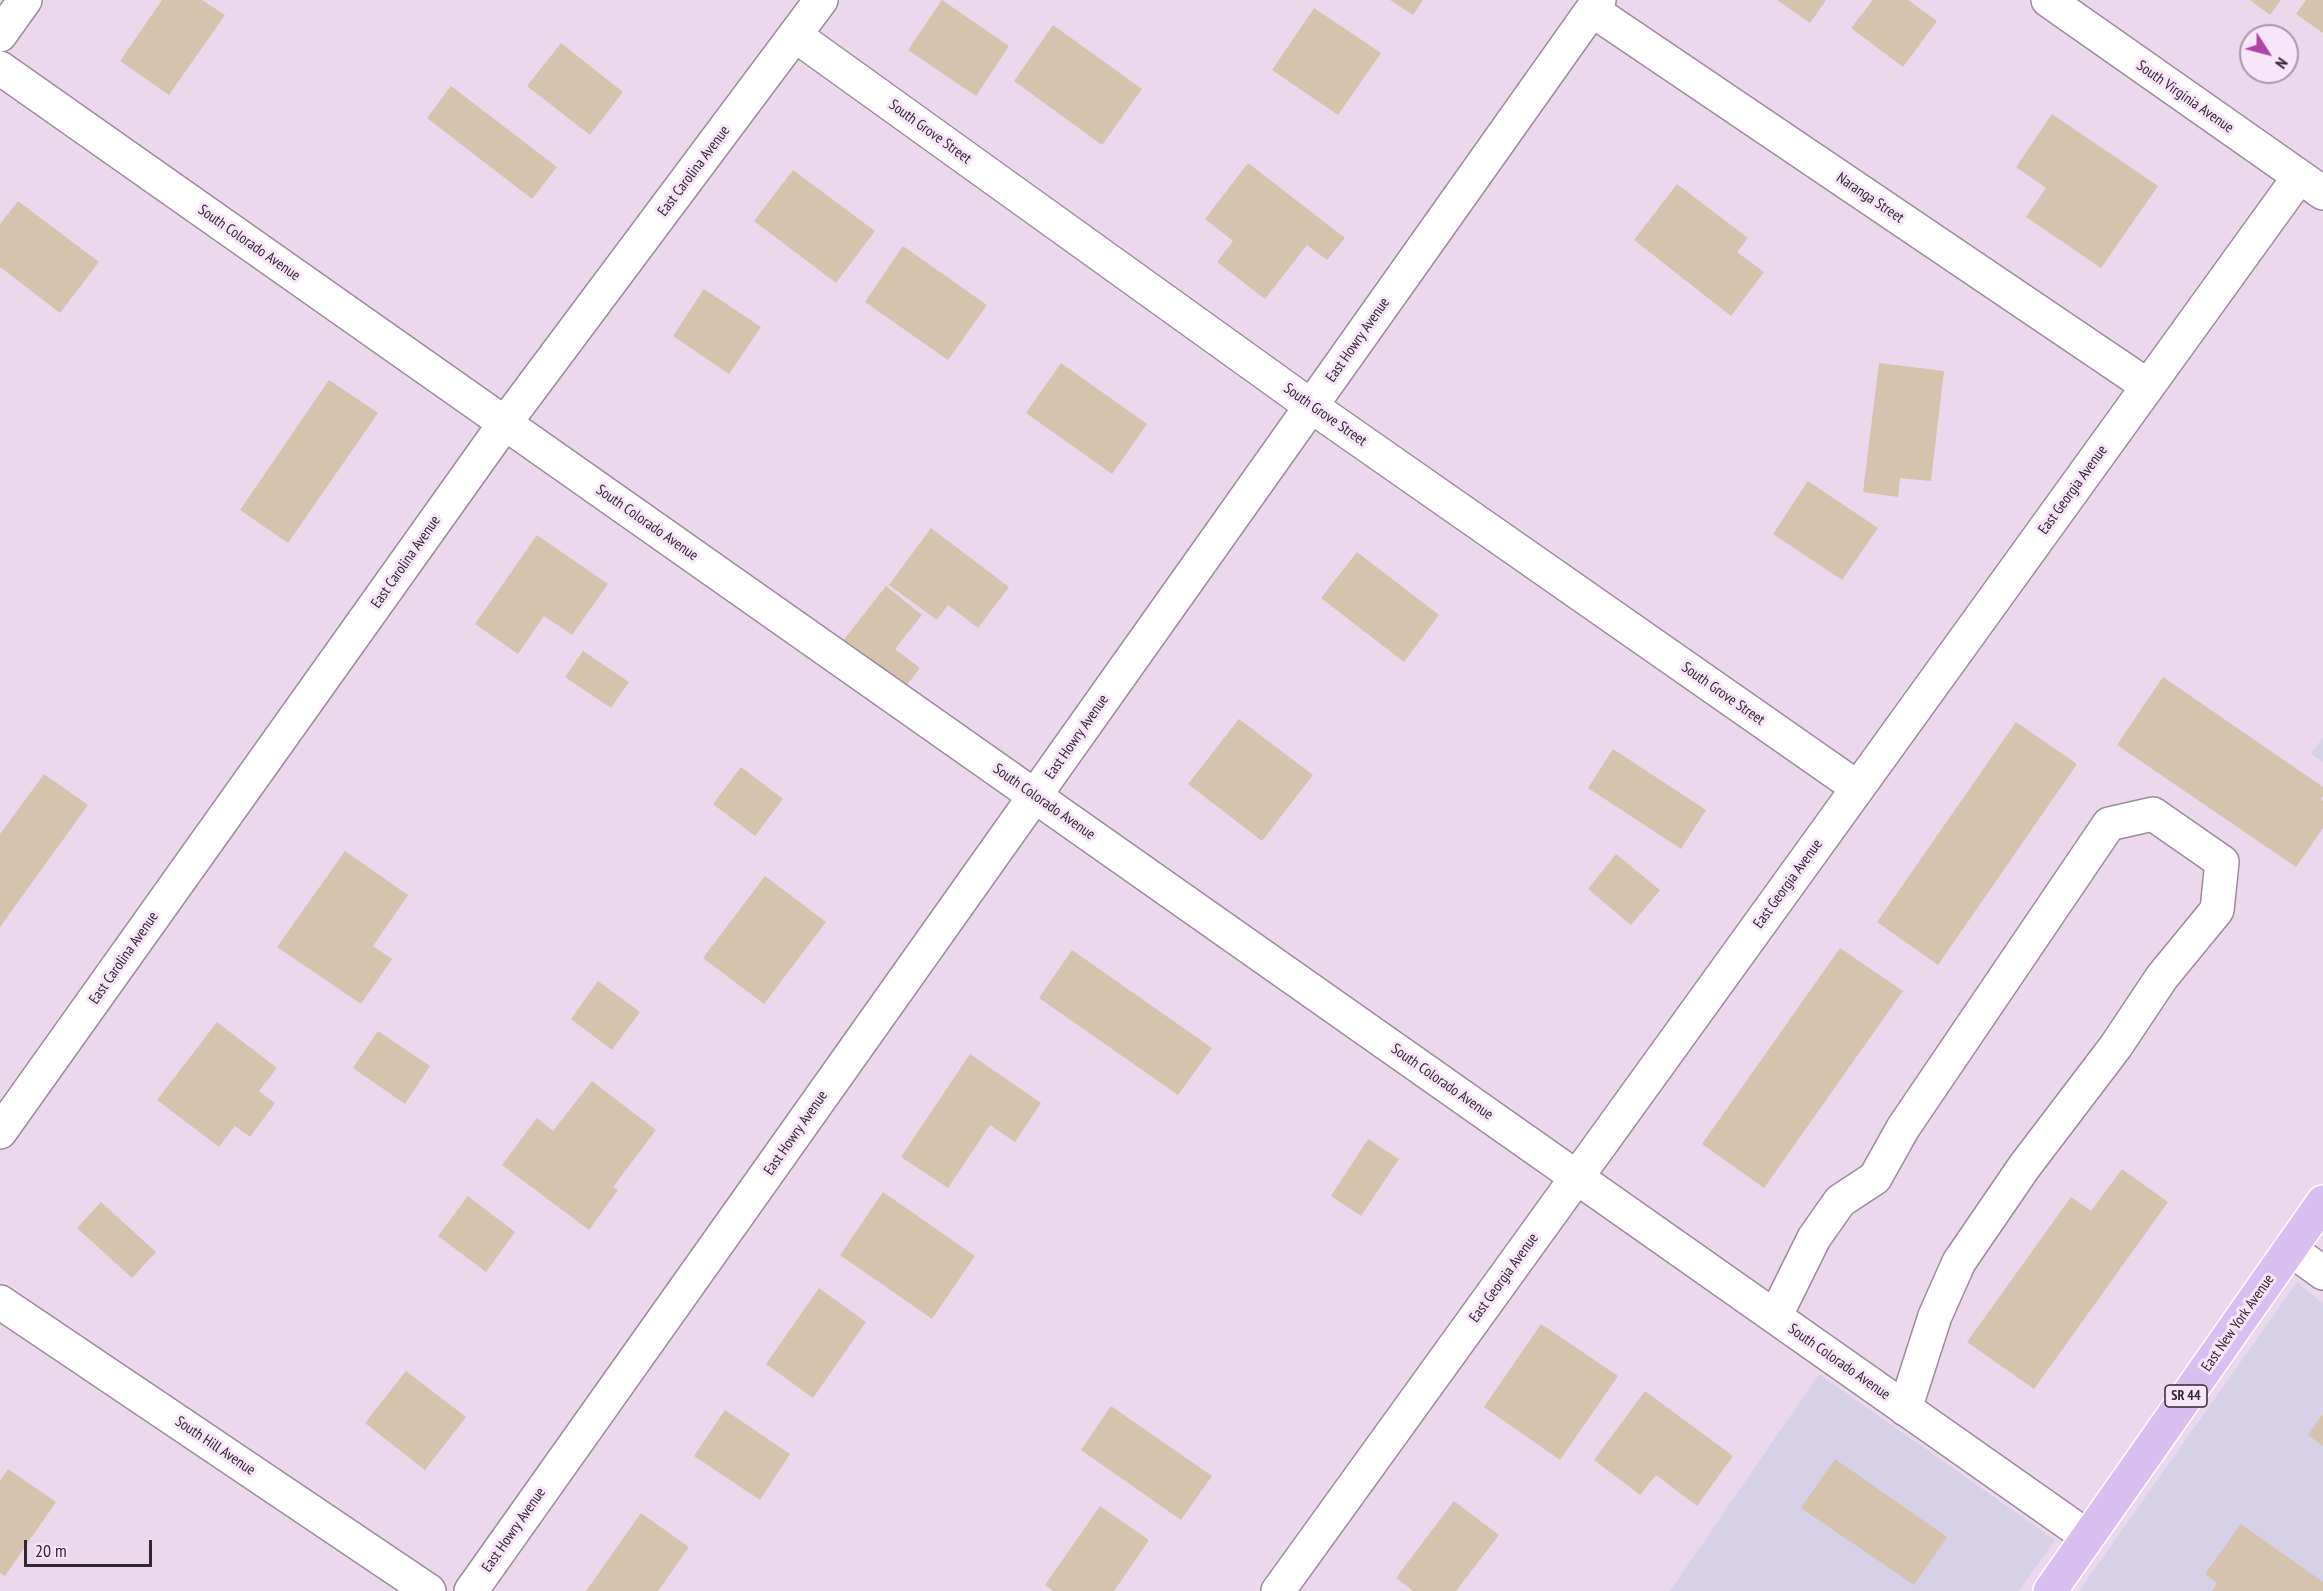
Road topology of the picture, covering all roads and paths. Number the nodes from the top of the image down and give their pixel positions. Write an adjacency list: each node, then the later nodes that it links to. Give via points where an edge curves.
1 (25, 0): 5 (street)
2 (821, 0): 6 (street, East Carolina Avenue)
3 (2048, 0): 8 (street, South Virginia Avenue)
4 (1596, 5): 9 (street, Naranga Street); 10 (street, East Howry Avenue)
5 (0, 35)
6 (796, 36): 10 (street, South Grove Street); 11 (street, East Carolina Avenue)
7 (0, 68): 11 (street, South Colorado Avenue)
8 (2311, 185): 9 (street, East Georgia Avenue)
9 (2148, 386): 12 (street, East Georgia Avenue)
10 (1311, 406): 12 (street, South Grove Street); 13 (street, East Howry Avenue)
11 (505, 423): 13 (street, South Colorado Avenue); 14 (street, East Carolina Avenue)
12 (1858, 788): 15 (street, East Georgia Avenue)
13 (1035, 796): 15 (street, South Colorado Avenue); 24 (street, East Howry Avenue)
14 (0, 1132)
15 (1577, 1177): 20 (street, South Colorado Avenue); 25 (street, East Georgia Avenue)
16 (2323, 1202): 17 (main road, East New York Avenue / SR 44)
17 (2289, 1249): 18 (street); 22 (main road, East New York Avenue / SR 44)
18 (2323, 1273)
19 (0, 1302): 23 (street, South Hill Avenue)
20 (1775, 1317): 21 (street, South Colorado Avenue); 21 (street, via 1814,1238 1840,1201 1875,1178 1903,1128 2109,824 2154,814 2222,862 2217,910 2162,977 1959,1262 1935,1316)
21 (1905, 1409): 22 (street, South Colorado Avenue)
22 (2088, 1537): 26 (main road, East New York Avenue / SR 44)
23 (429, 1591)
24 (471, 1591)
25 (1278, 1591)
26 (2050, 1591)

